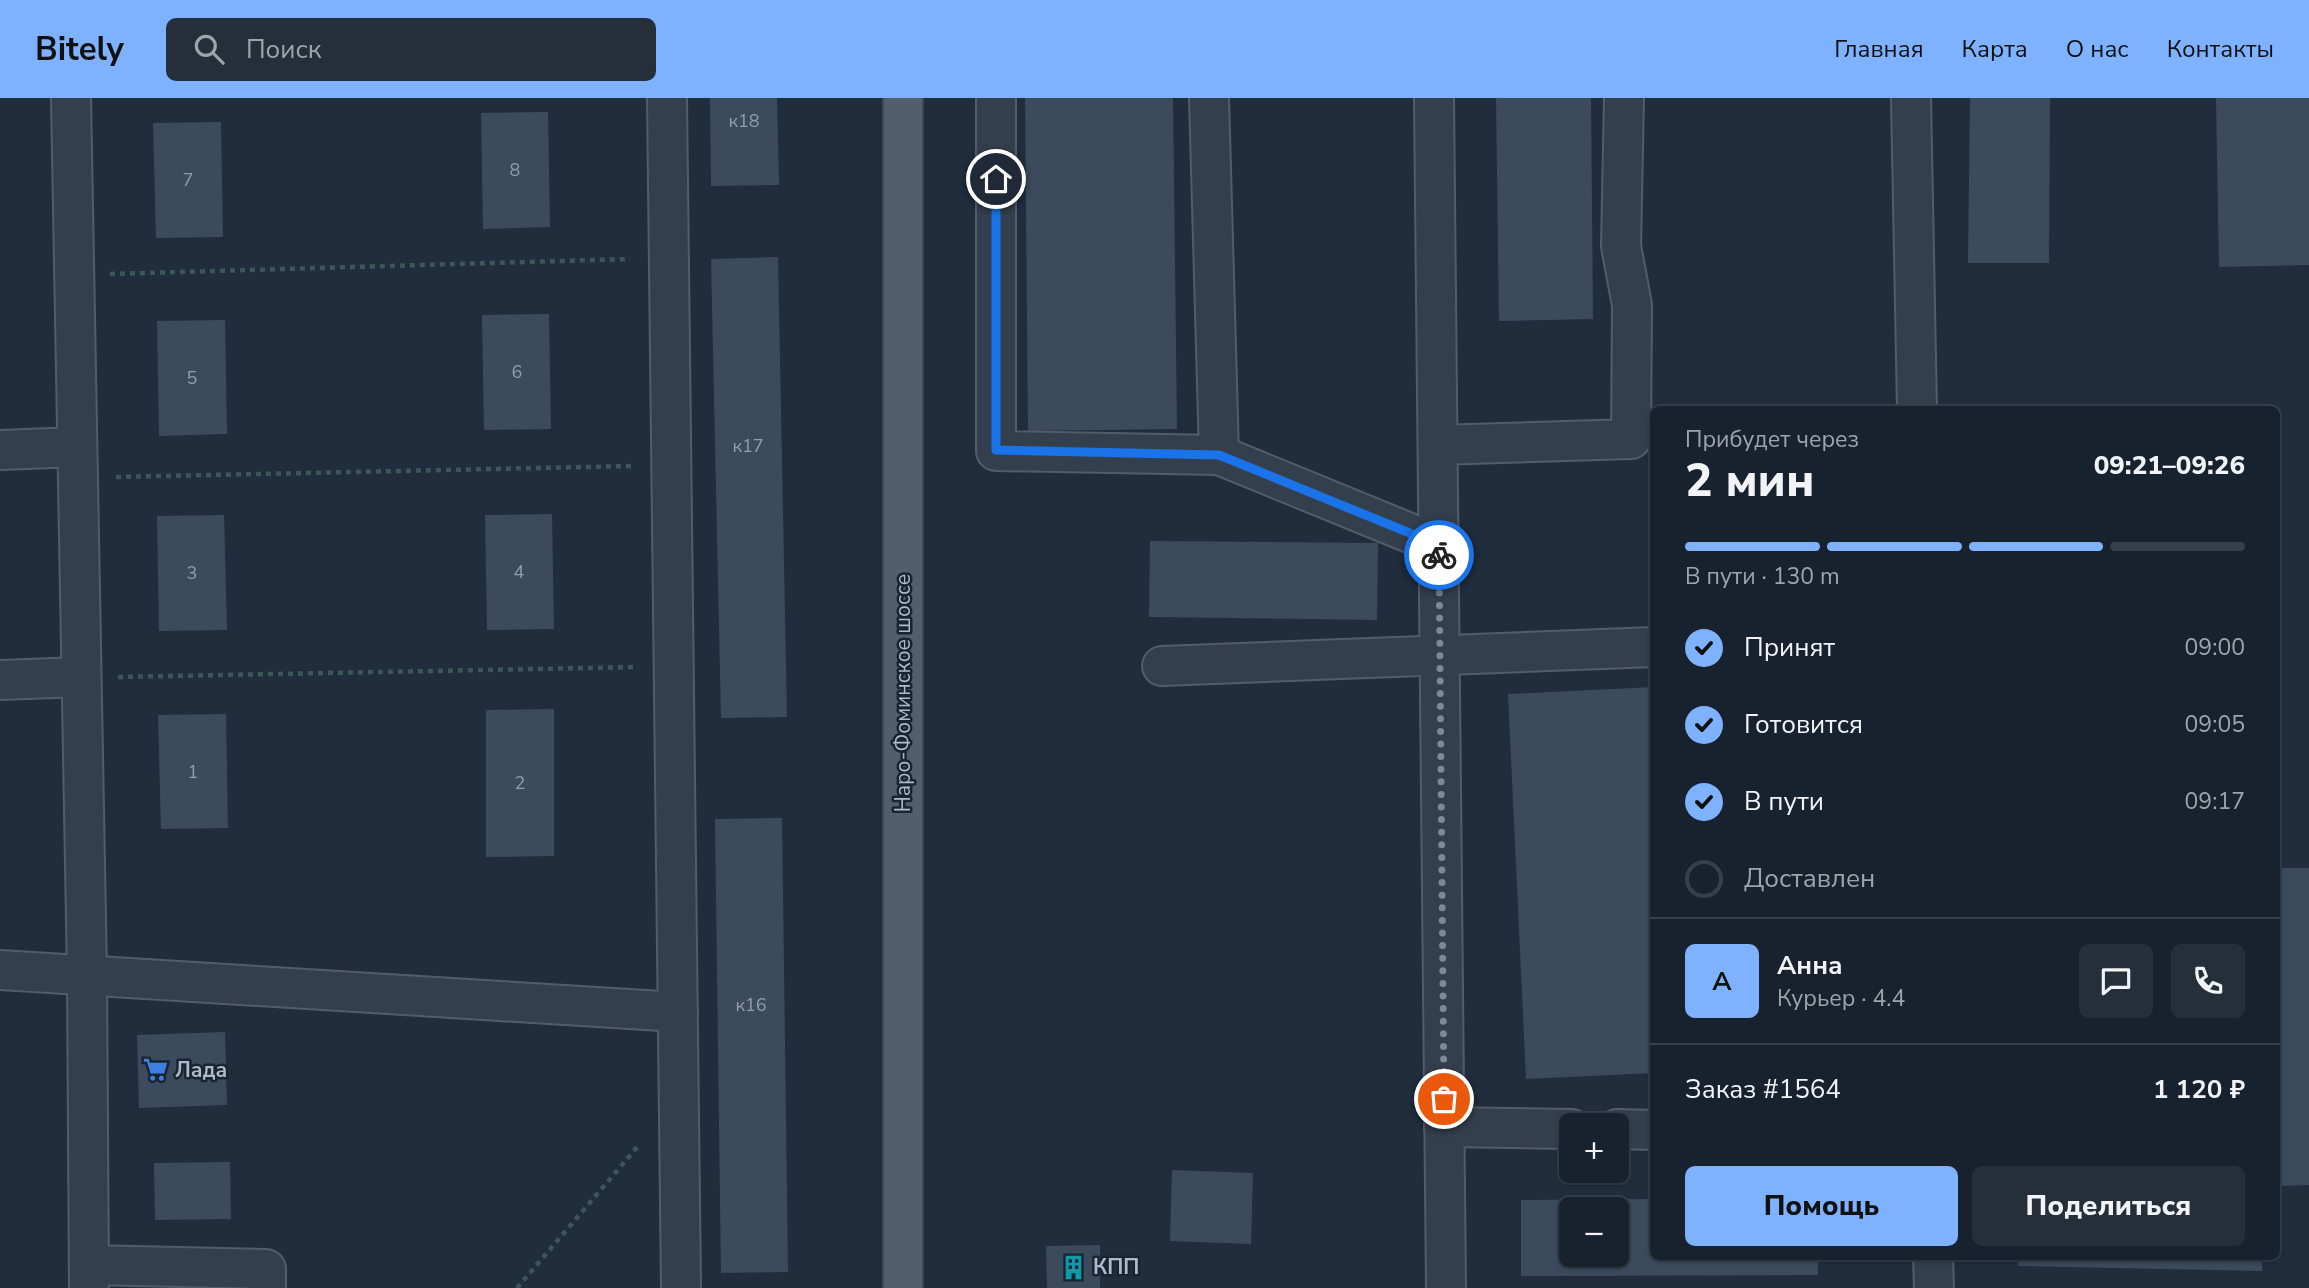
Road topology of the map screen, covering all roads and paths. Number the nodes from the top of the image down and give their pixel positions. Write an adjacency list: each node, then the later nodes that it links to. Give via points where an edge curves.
1 (71, 98): 10 (street)
2 (667, 98): 9 (street)
3 (903, 98): 37 (main road, Наро-Фоминское шоссе)
4 (996, 98): 14 (street, via 996,450)
5 (1209, 98): 14 (street)
6 (1434, 98): 12 (street)
7 (1624, 98): 12 (street, via 1621,246 1632,305 1631,439)
8 (1911, 98): 11 (street)
9 (669, 258): 10 (path); 16 (street)
10 (74, 275): 15 (street)
11 (1917, 406)
12 (1438, 444): 17 (street)
13 (0, 450): 15 (street)
14 (1219, 455): 17 (street)
15 (78, 462): 16 (path); 22 (street)
16 (672, 466): 20 (street)
17 (1439, 545): 19 (street)
18 (1650, 647): 19 (street)
19 (1440, 656): 21 (street); 28 (street)
20 (674, 667): 22 (path); 26 (street)
21 (1162, 667)
22 (81, 677): 23 (street); 25 (street)
23 (0, 680)
24 (0, 970): 25 (street)
25 (87, 975): 26 (street); 33 (street)
26 (678, 1012): 27 (street)
27 (679, 1099): 35 (path); 36 (street)
28 (1444, 1127): 29 (street); 38 (street)
29 (1559, 1129)
30 (1629, 1129): 31 (street)
31 (1650, 1130)
32 (1933, 1260): 39 (street)
33 (89, 1277): 34 (street, via 266,1269)
34 (266, 1288)
35 (517, 1288)
36 (681, 1288)
37 (903, 1288)
38 (1446, 1288)
39 (1934, 1288)

